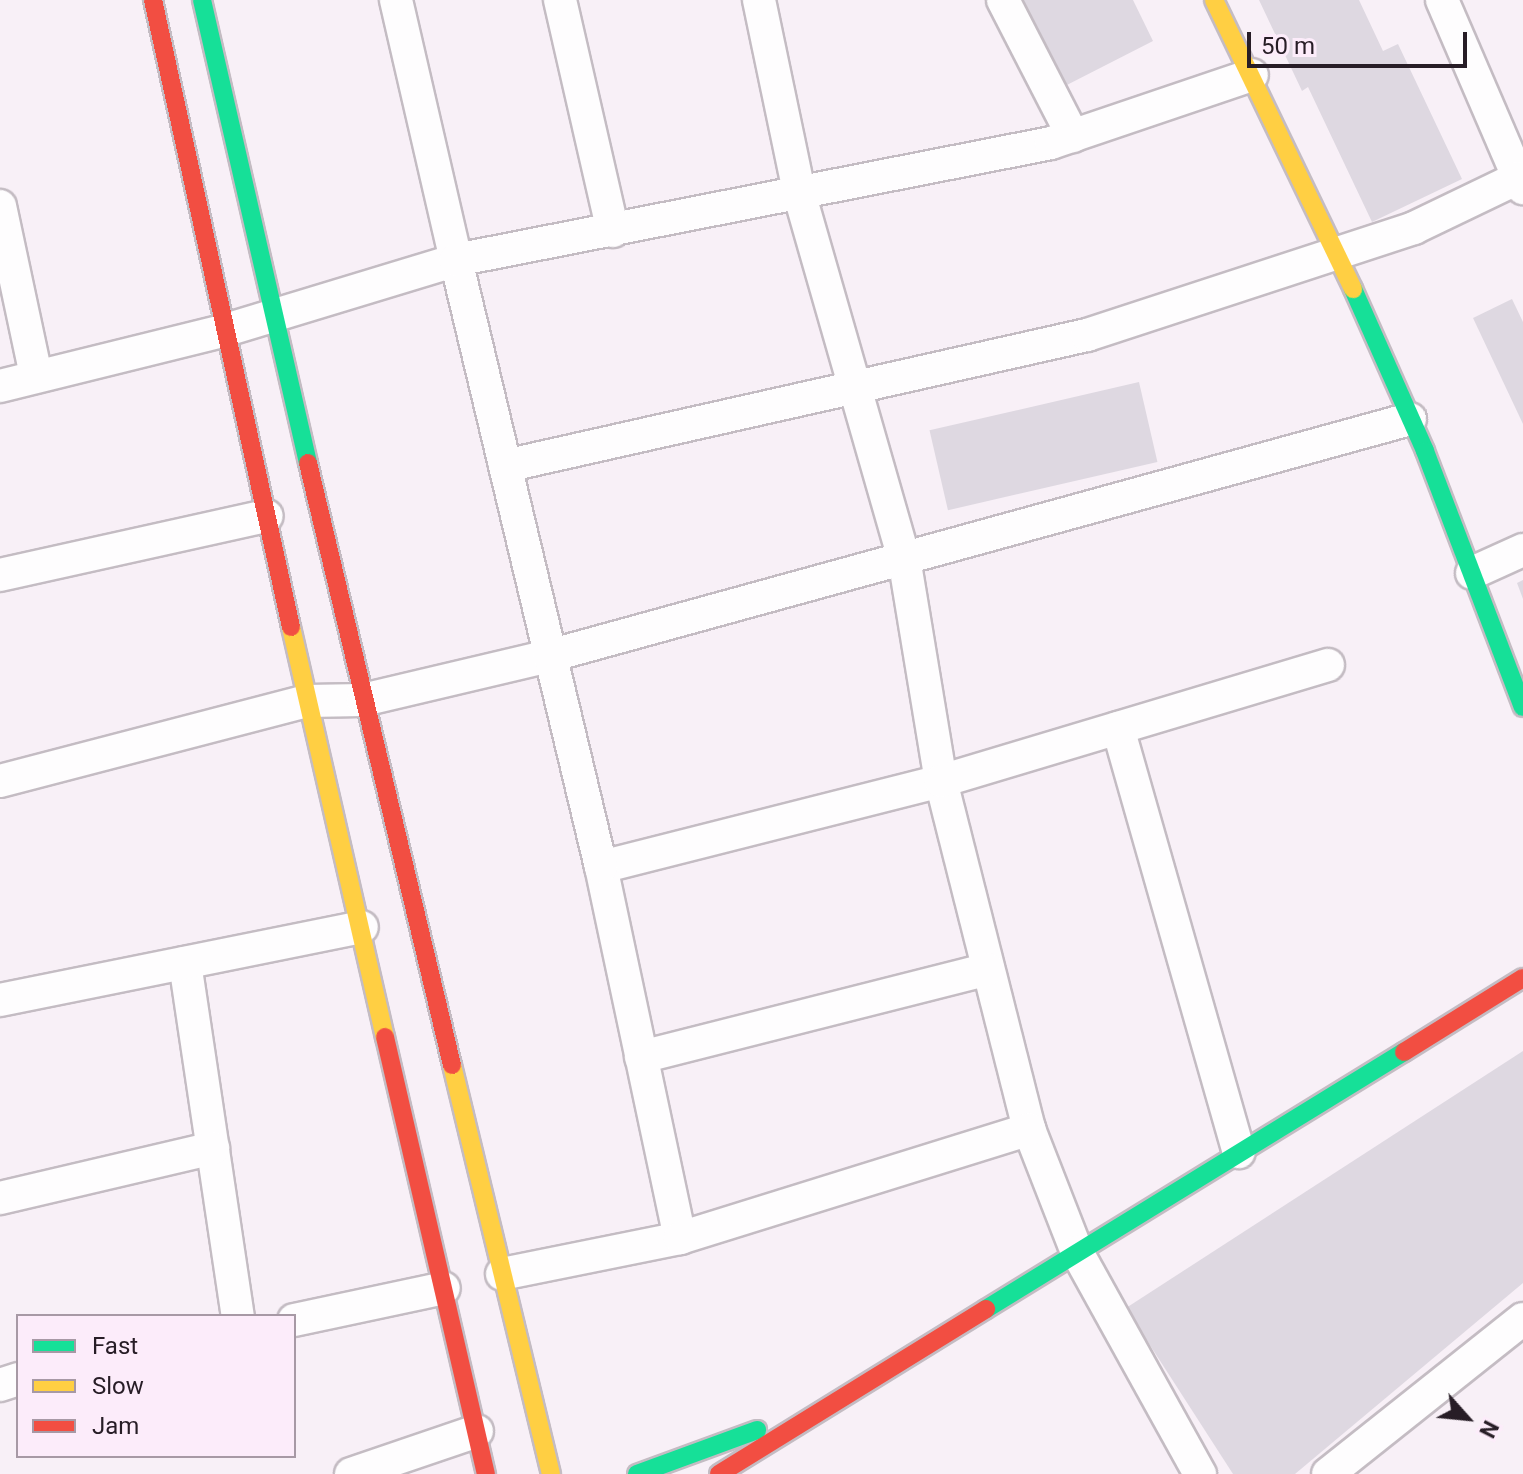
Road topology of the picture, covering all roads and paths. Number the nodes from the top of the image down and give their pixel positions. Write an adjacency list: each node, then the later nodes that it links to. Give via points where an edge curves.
1 (153, 0): 18 (street)
2 (202, 0): 17 (street)
3 (396, 0): 16 (street)
4 (560, 0): 14 (street)
5 (759, 0): 12 (street)
6 (1003, 0): 10 (street)
7 (1214, 0): 9 (street)
8 (1442, 0): 11 (street)
9 (1252, 75): 10 (street); 15 (street)
10 (1073, 136): 12 (street)
11 (1520, 183): 15 (street)
12 (800, 196): 14 (street); 21 (street)
13 (0, 206): 19 (street)
14 (613, 231): 16 (street)
15 (1338, 255): 21 (street, via 1087,335); 22 (street)
16 (456, 260): 17 (street); 23 (street)
17 (275, 313): 18 (street); 31 (street)
18 (226, 330): 19 (street); 24 (street)
19 (36, 375): 20 (street)
20 (0, 386)
21 (857, 388): 23 (street); 26 (street)
22 (1410, 419): 26 (street); 27 (street)
23 (505, 466): 29 (street)
24 (267, 516): 28 (street); 32 (street)
25 (1523, 550): 27 (street)
26 (904, 558): 29 (street); 36 (street)
27 (1472, 573): 33 (street)
28 (0, 575)
29 (549, 656): 31 (street); 37 (street)
30 (1328, 665): 34 (street)
31 (363, 700): 32 (street); 50 (street)
32 (307, 701): 35 (street); 38 (street)
33 (1523, 707)
34 (1118, 728): 36 (street); 46 (street)
35 (0, 781)
36 (941, 781): 37 (street); 40 (street)
37 (601, 867): 43 (street)
38 (362, 927): 39 (street); 51 (street)
39 (185, 963): 42 (street); 45 (street)
40 (988, 969): 43 (street); 44 (street)
41 (1523, 978): 46 (street)
42 (0, 1000)
43 (641, 1057): 48 (street)
44 (1029, 1129): 48 (street); 49 (street)
45 (213, 1148): 47 (street); 52 (street)
46 (1239, 1152): 49 (street)
47 (0, 1198)
48 (680, 1238): 50 (street)
49 (1077, 1252): 55 (street); 62 (street)
50 (502, 1274): 59 (street)
51 (444, 1288): 54 (street); 56 (street)
52 (238, 1314)
53 (1523, 1319): 63 (street)
54 (296, 1320)
55 (824, 1408): 60 (street); 61 (street)
56 (477, 1431): 57 (street); 58 (street)
57 (351, 1474)
58 (486, 1474)
59 (551, 1474)
60 (637, 1474)
61 (719, 1474)
62 (1200, 1474)
63 (1328, 1474)

